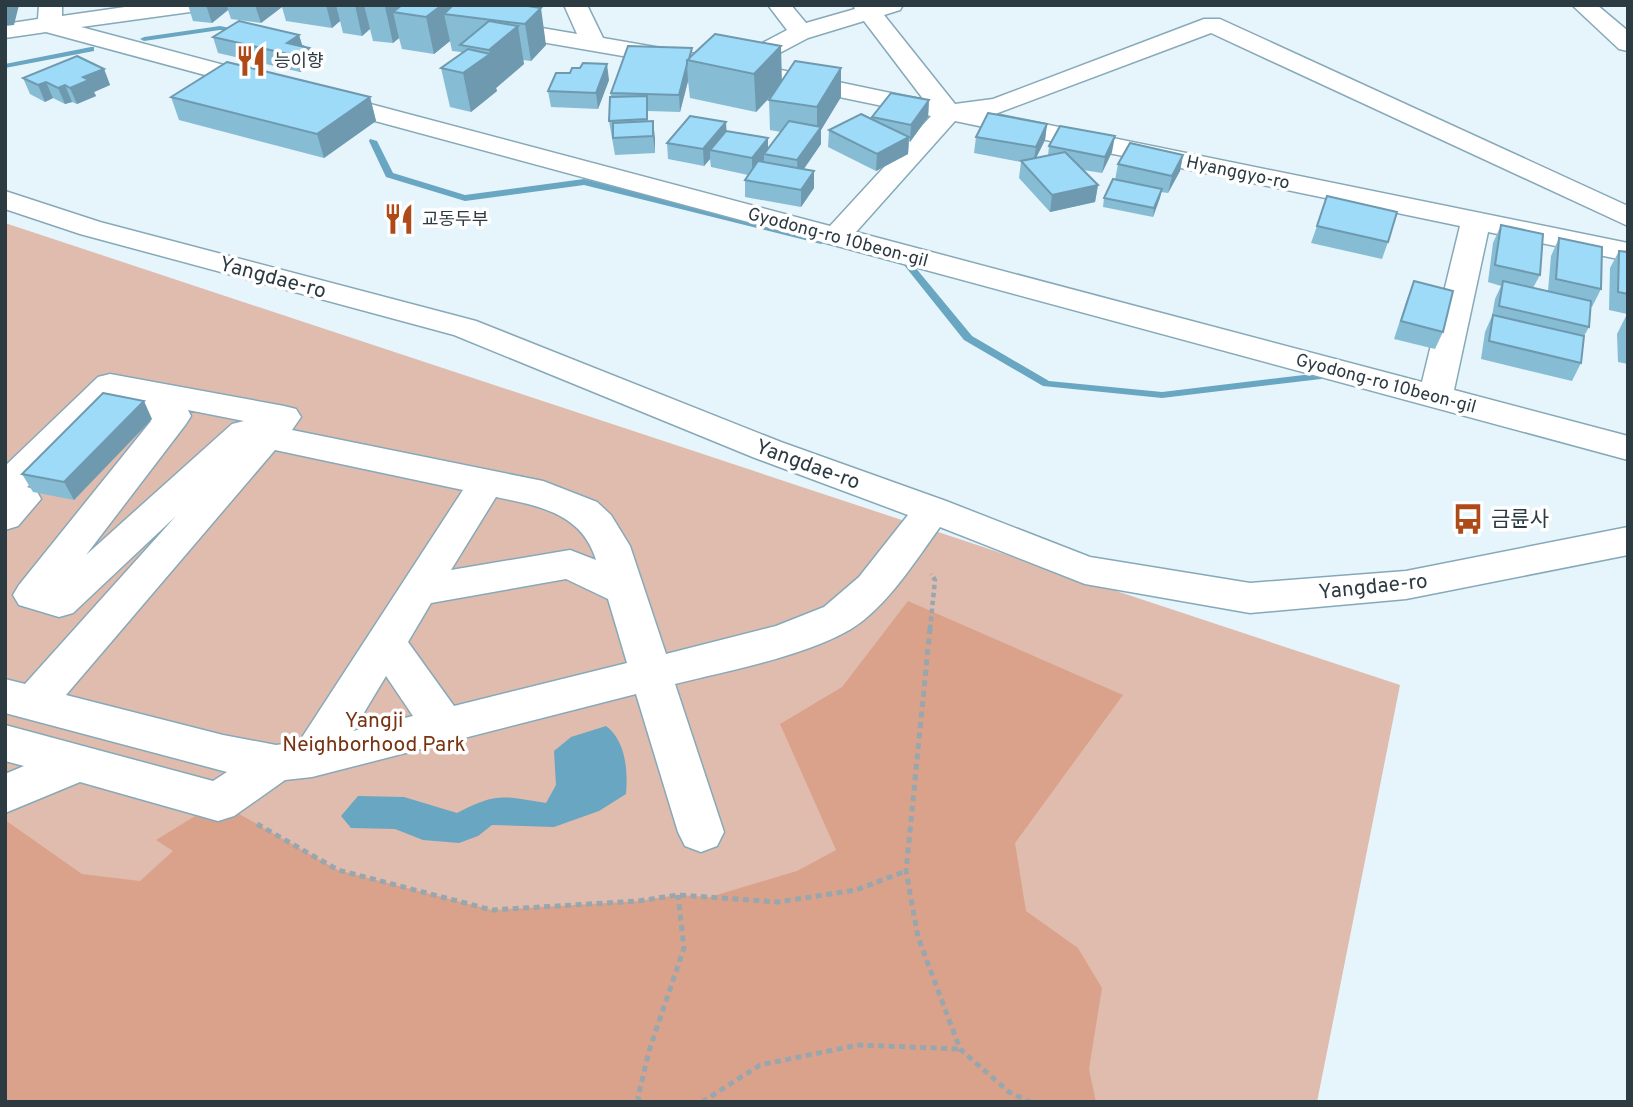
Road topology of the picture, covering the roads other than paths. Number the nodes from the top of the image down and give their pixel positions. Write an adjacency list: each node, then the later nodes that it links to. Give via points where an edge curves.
1 (190, 5): 6 (main road)
2 (575, 5): 10 (main road)
3 (779, 5): 9 (main road)
4 (1583, 5): 11 (main road)
5 (875, 8): 9 (main road); 13 (main road)
6 (50, 16): 8 (main road); 17 (main road, Gyodong-ro 10beon-gil, via 296,92)
7 (475, 24): 10 (main road, Hyanggyo-ro)
8 (5, 32)
9 (801, 33): 12 (main road)
10 (594, 44): 12 (main road, Hyanggyo-ro)
11 (1628, 44)
12 (733, 68): 13 (main road, Hyanggyo-ro)
13 (948, 113): 15 (main road, via 998,106 1212,24); 16 (main road, Hyanggyo-ro); 17 (main road)
14 (5, 199): 26 (main road, Yangdae-ro, via 90,228 465,328 768,450)
15 (1628, 217)
16 (1476, 221): 18 (main road, Hyanggyo-ro); 19 (main road)
17 (836, 236): 19 (main road, Gyodong-ro 10beon-gil)
18 (1628, 252)
19 (1436, 396): 22 (main road, Gyodong-ro 10beon-gil)
20 (98, 397): 21 (main road, via 110,385 284,416); 21 (main road, via 174,416 33,595 59,602 244,432); 24 (main road)
21 (282, 440): 23 (main road); 33 (main road)
22 (1628, 448)
23 (487, 482): 29 (main road, via 543,494 583,509 601,526); 30 (main road)
24 (5, 486)
25 (5, 496): 27 (main road, via 23,499)
26 (933, 510): 28 (main road, Yangdae-ro, via 1085,570 1250,598 1406,585); 32 (main road, via 873,587 838,618 784,640)
27 (5, 517)
28 (1628, 541)
29 (624, 589): 30 (main road, via 570,564); 32 (main road)
30 (421, 590): 31 (main road)
31 (386, 643): 34 (main road); 36 (main road)
32 (649, 672): 34 (main road); 39 (main road)
33 (19, 700): 36 (main road, via 223,753)
34 (444, 726): 36 (main road)
35 (5, 743): 37 (main road)
36 (294, 761): 37 (main road, via 219,802)
37 (79, 763): 38 (main road)
38 (5, 794)
39 (701, 832)

